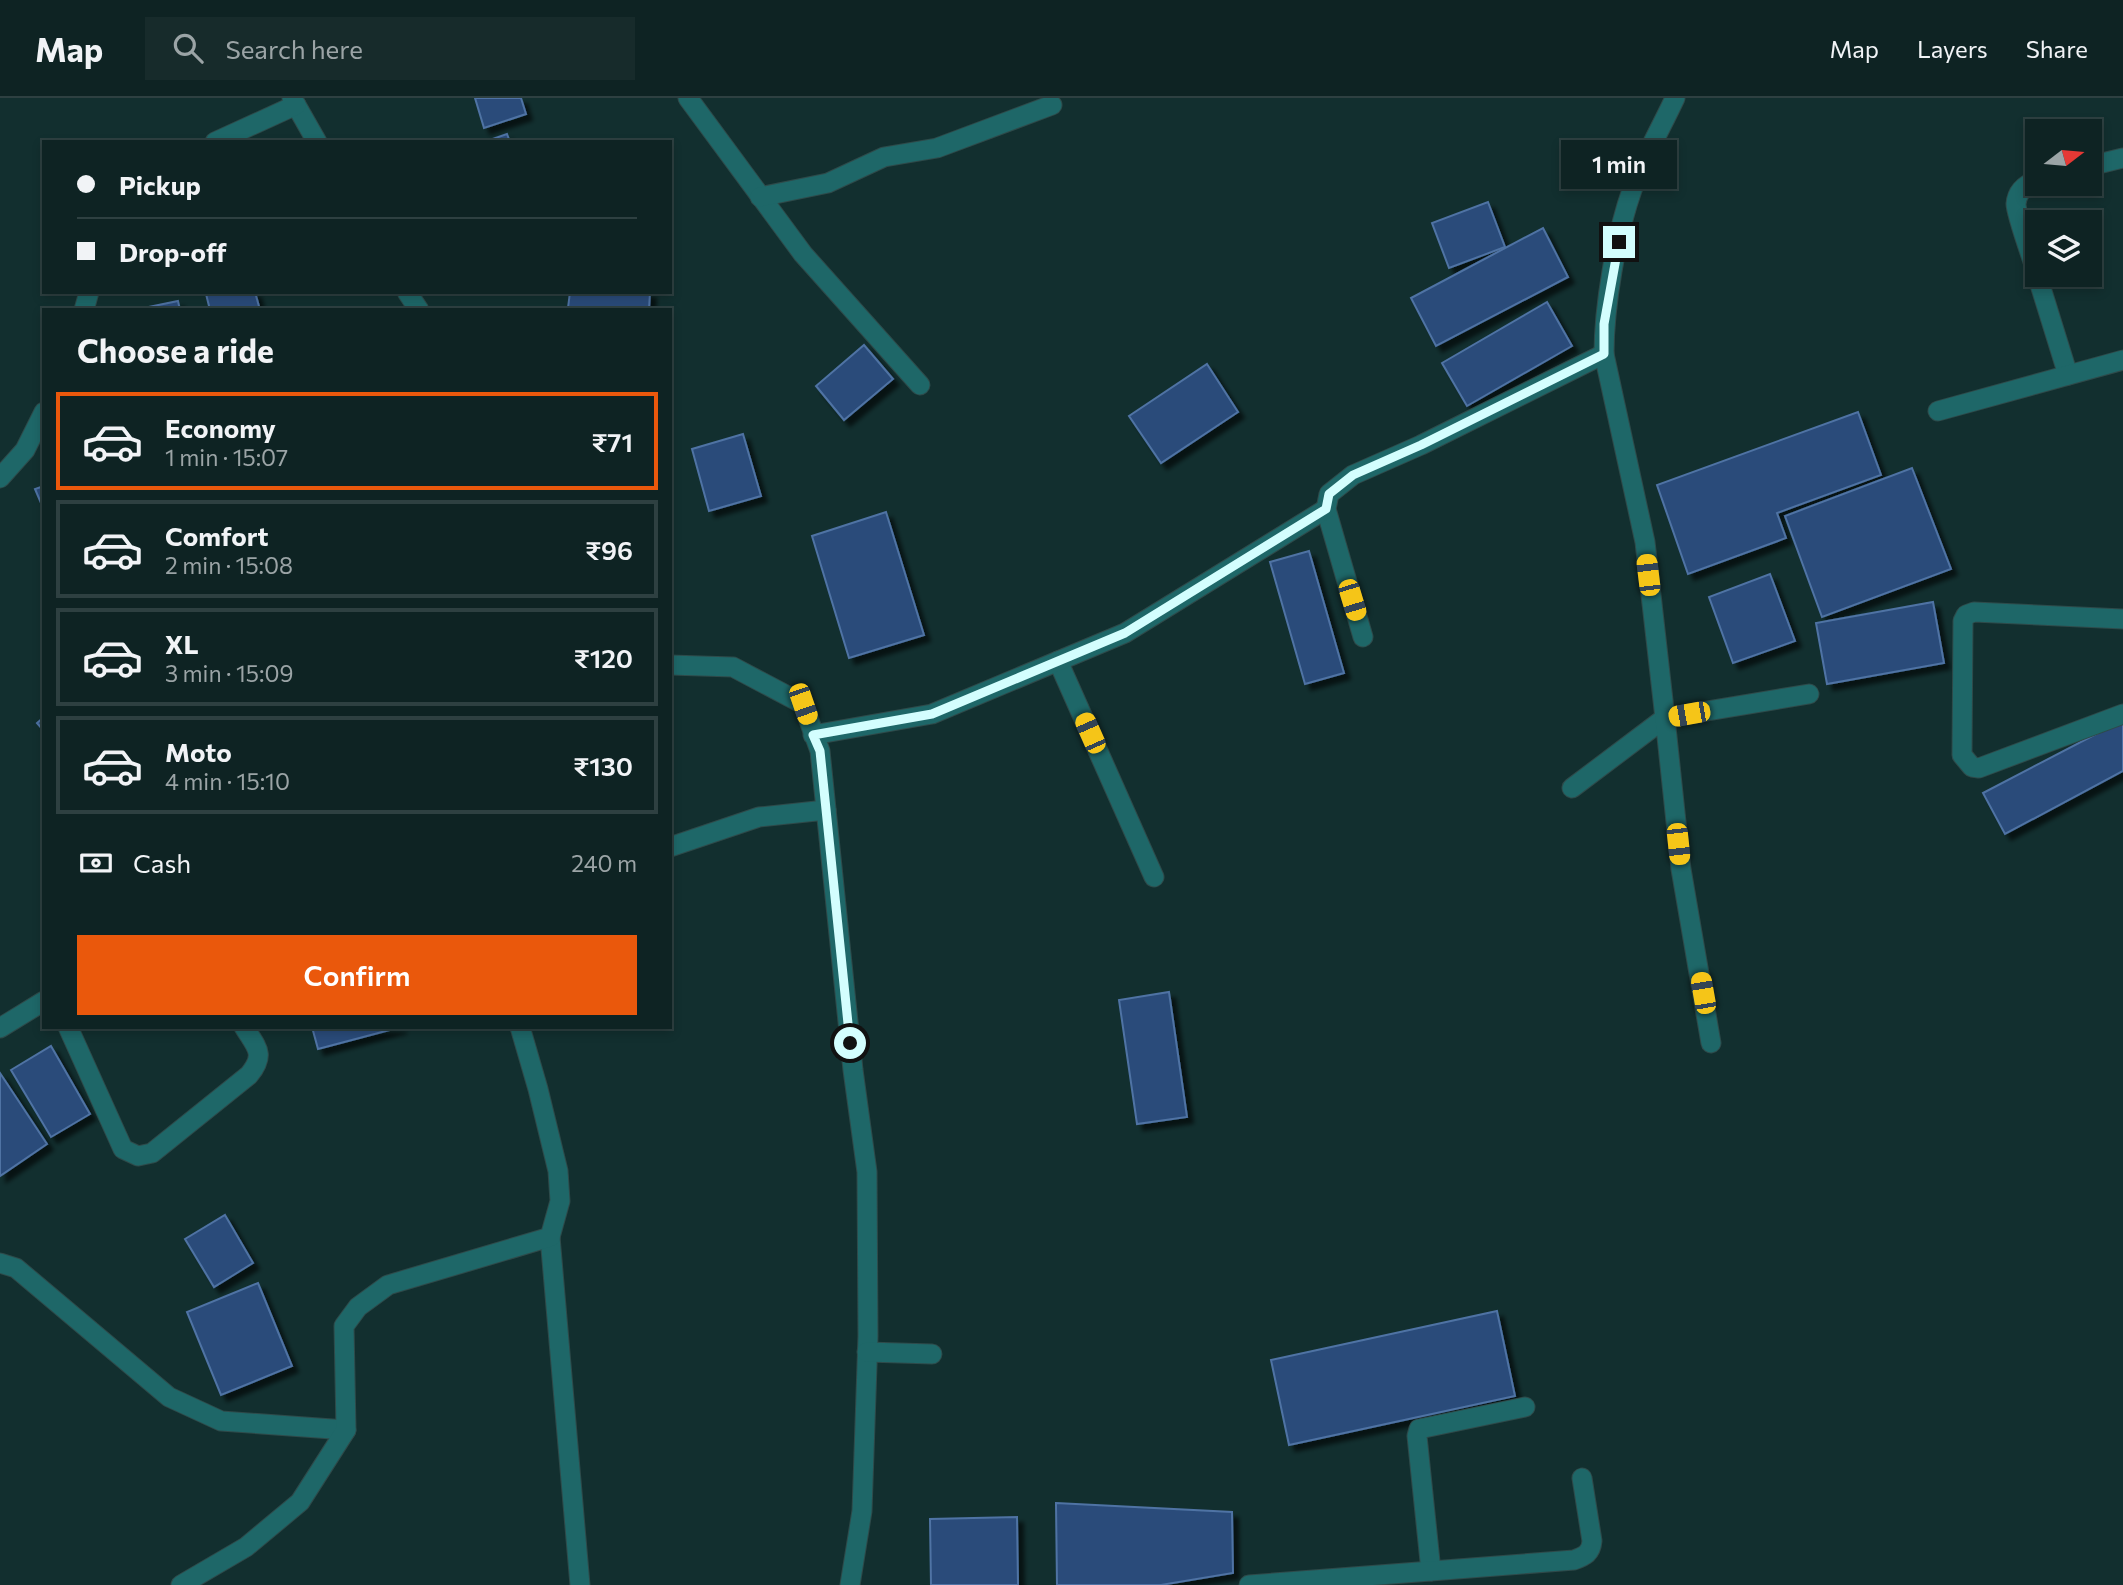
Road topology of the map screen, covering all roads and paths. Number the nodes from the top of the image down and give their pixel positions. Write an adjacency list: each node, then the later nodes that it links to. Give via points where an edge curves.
1 (688, 98): 10 (street)
2 (1675, 98): 13 (street, via 1632,191 1604,324)
3 (294, 101): 5 (street); 6 (street)
4 (1052, 105): 10 (street, via 937,148 884,158 828,183)
5 (219, 140)
6 (316, 140)
7 (2123, 158): 8 (street)
8 (2102, 163)
9 (2025, 186): 11 (street, via 2016,205)
10 (760, 197): 16 (street, via 803,254)
11 (2025, 235)
12 (2041, 287): 15 (street)
13 (1604, 354): 20 (street, via 1353,475 1329,494); 27 (street, via 1645,542)
14 (2123, 360): 15 (street)
15 (2068, 376): 17 (street)
16 (920, 385)
17 (1938, 411)
18 (42, 416): 19 (street, via 25,450)
19 (0, 478)
20 (1326, 509): 22 (street); 23 (street, via 1125,633)
21 (2123, 619): 26 (street, via 1966,615 1962,755 1979,768)
22 (1363, 637)
23 (1058, 661): 28 (street, via 932,714); 32 (street)
24 (672, 665): 28 (street, via 733,667 803,704)
25 (1809, 694): 27 (street)
26 (2123, 714)
27 (1665, 718): 29 (street); 38 (street, via 1681,869)
28 (813, 735): 30 (street, via 820,751)
29 (1572, 788)
30 (826, 810): 31 (street, via 759,817); 41 (street, via 867,1172)
31 (672, 846)
32 (1154, 877)
33 (42, 1002): 34 (street)
34 (0, 1028)
35 (69, 1029): 36 (street, via 122,1149 138,1156 152,1153 249,1075 259,1063 259,1049)
36 (245, 1029)
37 (521, 1029): 39 (street, via 558,1171 560,1201)
38 (1711, 1043)
39 (550, 1237): 44 (street, via 388,1285 358,1307 344,1326); 48 (street)
40 (0, 1263): 44 (street, via 16,1268 169,1396 221,1421)
41 (867, 1352): 42 (street); 49 (street, via 862,1511)
42 (932, 1354)
43 (1525, 1407): 46 (street, via 1419,1429)
44 (346, 1430): 47 (street, via 300,1502 246,1546)
45 (1582, 1478): 46 (street, via 1592,1541 1584,1557)
46 (1431, 1571): 50 (street)
47 (181, 1585)
48 (580, 1585)
49 (850, 1585)
50 (1249, 1585)

